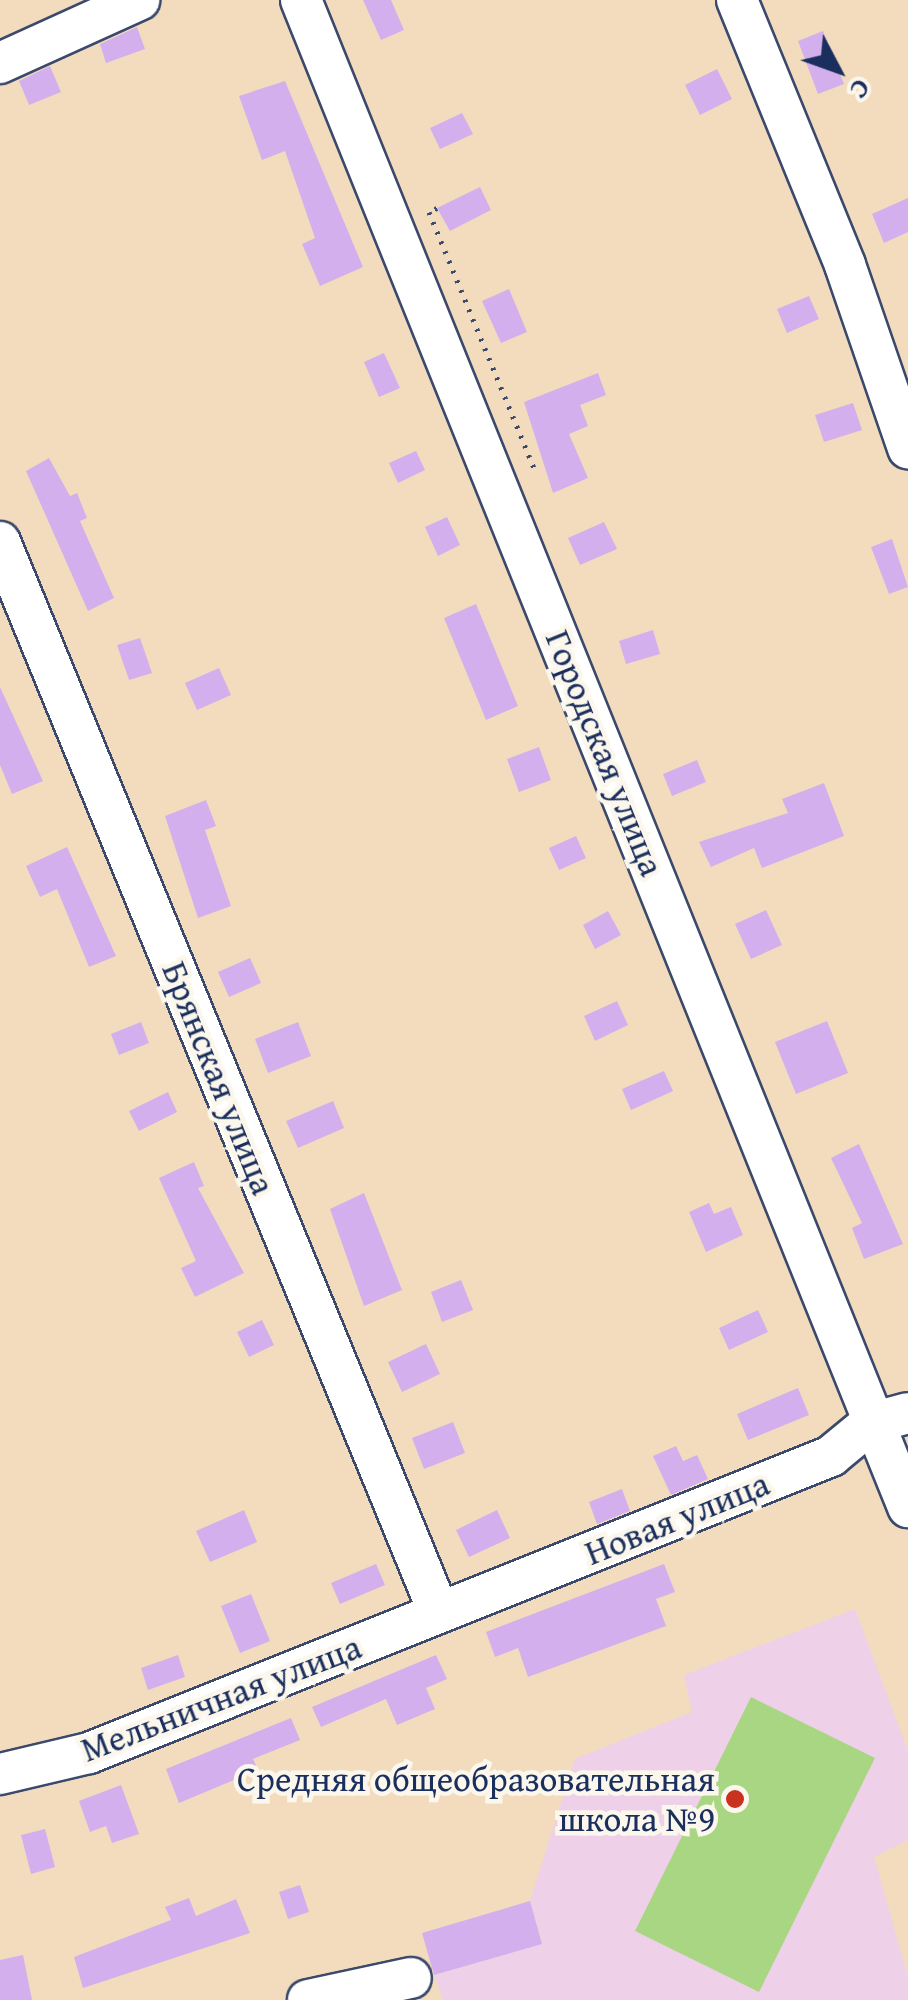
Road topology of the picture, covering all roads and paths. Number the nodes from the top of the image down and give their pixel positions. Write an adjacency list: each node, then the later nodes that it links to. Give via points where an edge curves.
1 (139, 0): 4 (street)
2 (301, 0): 9 (street, Городская улица)
3 (737, 0): 6 (street, via 846,265)
4 (0, 62)
5 (438, 208): 7 (path, via 429,212)
6 (908, 448)
7 (535, 470)
8 (0, 542): 11 (street, Брянская улица)
9 (890, 1418): 10 (street, Городская улица); 11 (street, Новая улица, via 830,1456)
10 (908, 1507)
11 (439, 1613): 12 (street, Мельничная улица, via 89,1753)
12 (0, 1774)
13 (411, 1978): 14 (street)
14 (308, 2000)

